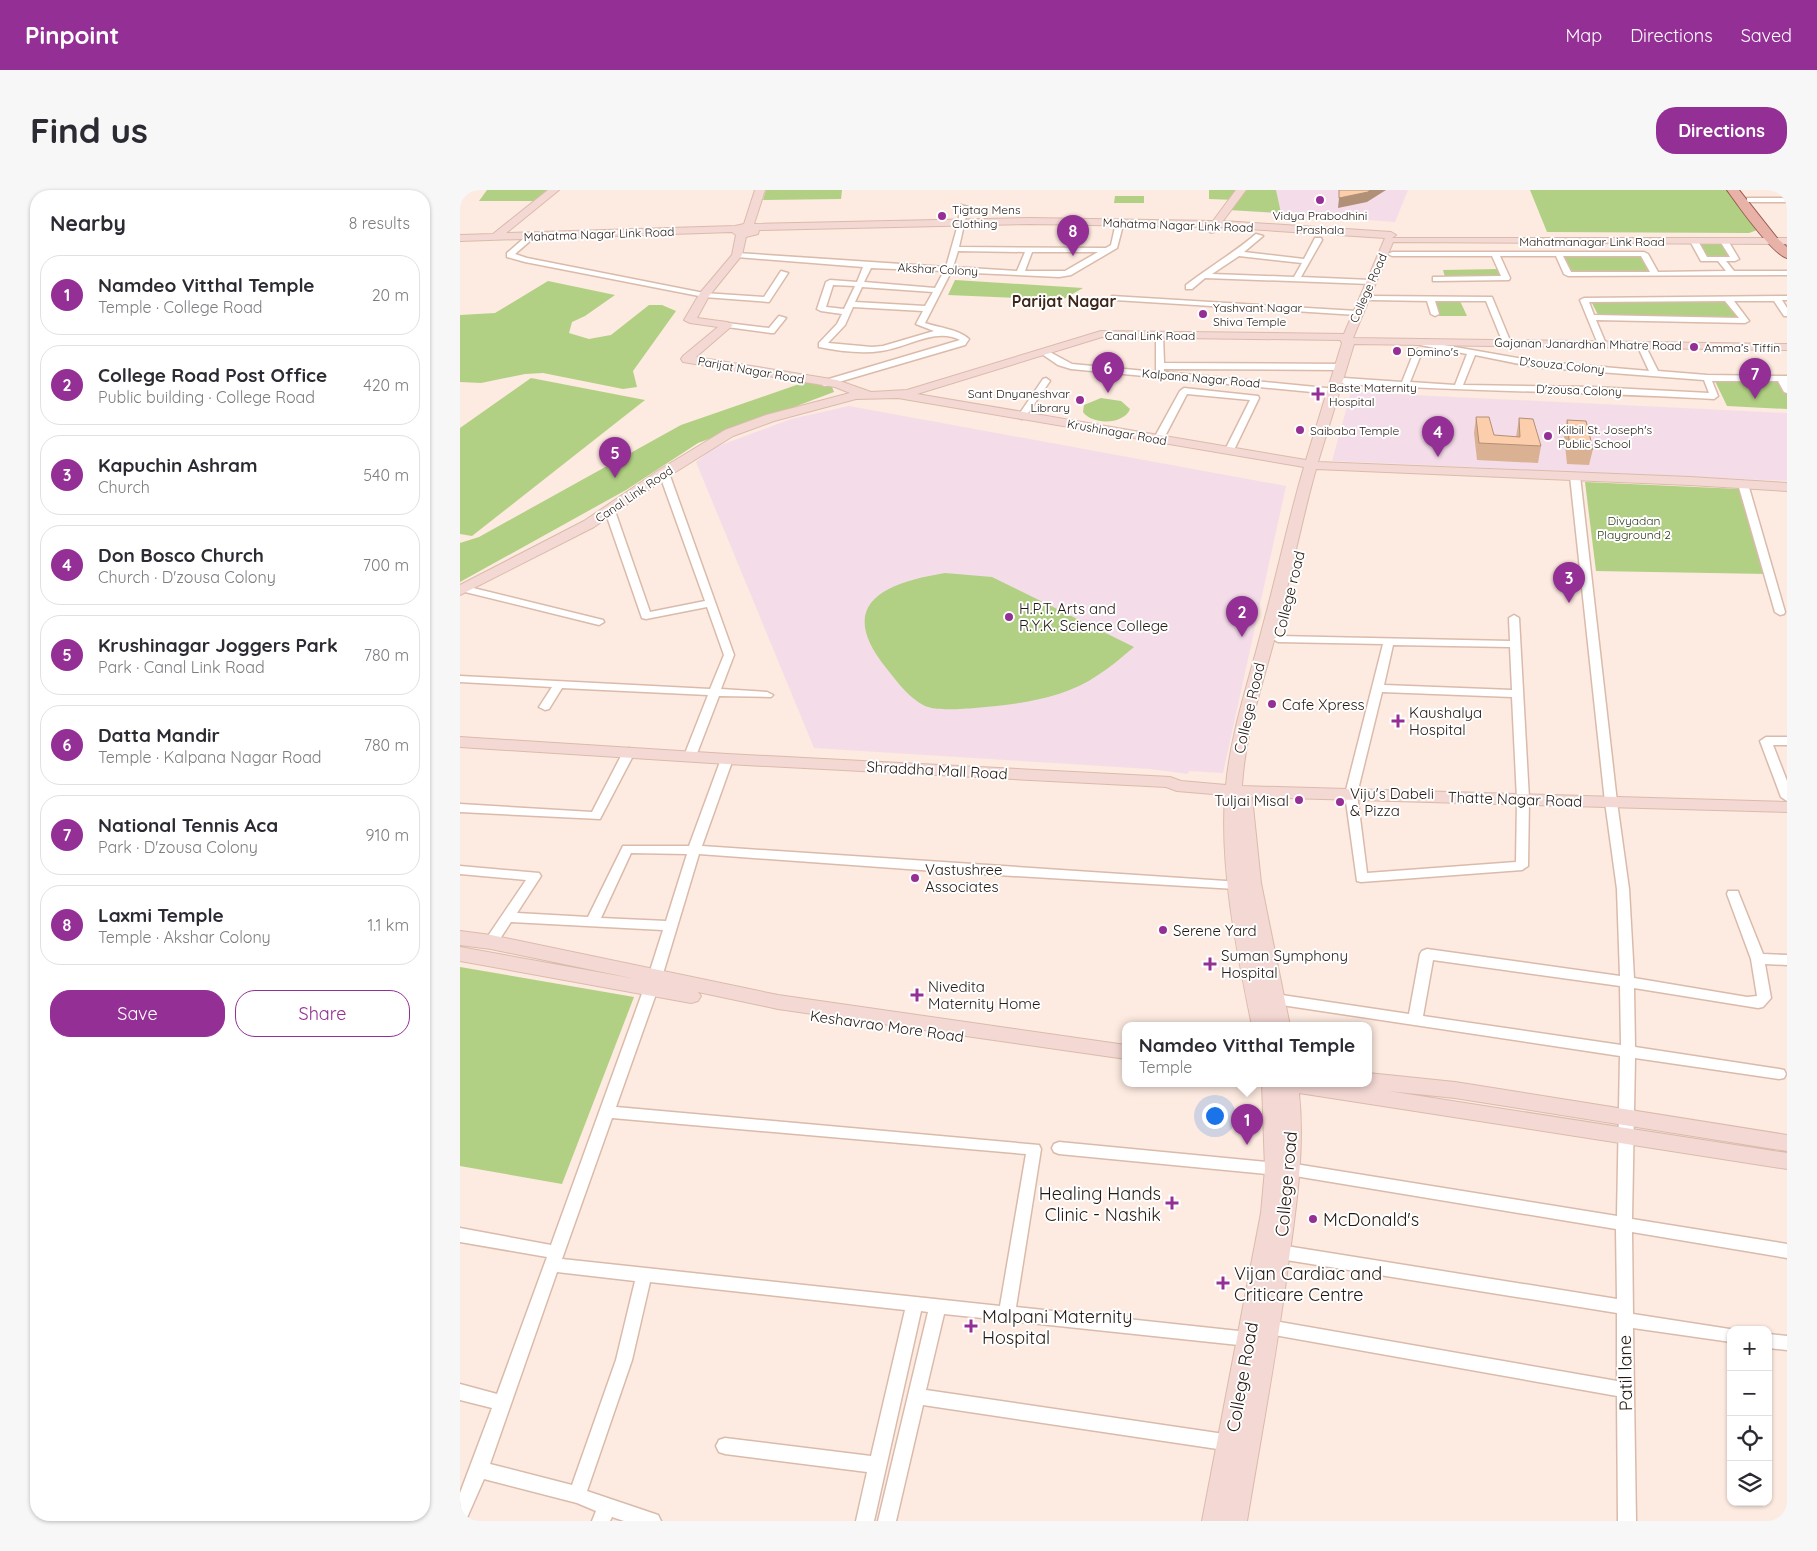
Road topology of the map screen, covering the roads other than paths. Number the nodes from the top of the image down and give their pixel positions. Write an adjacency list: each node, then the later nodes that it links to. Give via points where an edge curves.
1 (554, 190): 17 (street)
2 (760, 190): 12 (street)
3 (1241, 190): 10 (street)
4 (1733, 190): 15 (main road)
5 (1742, 190): 6 (main road)
6 (1750, 200): 7 (street); 15 (main road)
7 (1787, 200)
8 (964, 207): 9 (street)
9 (961, 225): 10 (street, Mahatma Nagar Link Road); 11 (street, Mahatma Nagar Link Road); 12 (street, Mahatma Nagar Link Road); 23 (street)
10 (1213, 227): 11 (street, Mahatma Nagar Link Road); 16 (street, Mahatma Nagar Link Road)
11 (1118, 229): 25 (street, via 1114,246)
12 (745, 231): 17 (street, Mahatma Nagar Link Road); 19 (street, Mahatma Nagar Link Road); 30 (street)
13 (1259, 236): 26 (street)
14 (460, 238): 17 (street, Mahatma Nagar Link Road)
15 (1781, 238): 16 (street, Mahatmanagar Link Road); 20 (street, Mahatmanagar Link Road); 29 (main road)
16 (1393, 239): 21 (street, Mahatmanagar Link Road); 27 (street, College road); 44 (street, College Road)
17 (491, 240): 19 (street, Mahatma Nagar Link Road); 22 (street, Mahatma Nagar Link Road)
18 (1318, 240): 33 (street)
19 (526, 241): 48 (street, via 510,254 525,260)
20 (1724, 241): 21 (street, Mahatmanagar Link Road); 32 (street, via 1735,259)
21 (1694, 242): 32 (street, via 1704,258)
22 (460, 243)
23 (955, 249): 24 (street); 35 (street)
24 (1029, 250): 25 (street); 37 (street)
25 (1108, 250): 37 (street, Akshar Colony, via 1068,273)
26 (1238, 254): 33 (street); 41 (street)
27 (1392, 254): 28 (street); 50 (street, College road)
28 (1496, 254): 31 (street); 42 (street, via 1506,278)
29 (1787, 254)
30 (737, 255): 34 (street, Akshar Colony); 48 (street)
31 (1559, 255): 39 (street, via 1644,254); 39 (street, via 1568,274)
32 (1720, 259): 40 (street)
33 (1306, 261): 43 (street)
34 (868, 265): 35 (street, Akshar Colony); 45 (street)
35 (948, 269): 37 (street, Akshar Colony); 47 (street)
36 (784, 273): 48 (street, via 766,300)
37 (1020, 273)
38 (1787, 273): 40 (street)
39 (1655, 274): 40 (street)
40 (1732, 274)
41 (1203, 276): 43 (street); 46 (street)
42 (1436, 279)
43 (1296, 280): 44 (street)
44 (1372, 282): 57 (street, College Road)
45 (860, 283): 47 (street); 55 (street); 55 (street, via 830,282 821,309)
46 (1189, 287)
47 (937, 290): 56 (street)
48 (704, 295): 62 (street, via 690,320)
49 (1115, 298): 57 (street)
50 (1372, 298): 54 (street); 66 (street, College road)
51 (1776, 298): 52 (street); 53 (street); 59 (street)
52 (1787, 298)
53 (1728, 299): 60 (street, via 1582,297); 60 (street, via 1745,321)
54 (1431, 300): 58 (street); 68 (street, via 1489,299)
55 (849, 308): 56 (street); 64 (street, via 841,325 822,345 879,350)
56 (927, 309): 64 (street, via 920,324)
57 (1357, 313): 66 (street, College Road)
58 (1435, 314)
59 (1787, 314)
60 (1592, 317): 69 (street)
61 (782, 318): 63 (street)
62 (727, 325): 63 (street); 82 (street, Parijat Nagar Road, via 687,359)
63 (771, 331): 67 (street)
64 (944, 332): 82 (street, via 957,333 965,339 962,343)
65 (1159, 334): 66 (street, Canal Link Road); 73 (street, Canal Link Road, via 1101,334); 76 (street)
66 (1350, 339): 71 (street, Gajanan Janardhan Mhatre Road, via 1389,341); 75 (street, College Road); 85 (street, College road)
67 (765, 341)
68 (1506, 342): 69 (street, Gajanan Janardhan Mhatre Road); 71 (street, Gajanan Janardhan Mhatre Road)
69 (1602, 344): 70 (street, Gajanan Janardhan Mhatre Road)
70 (1641, 344): 72 (street, Gajanan Janardhan Mhatre Road); 77 (street)
71 (1418, 347): 74 (street, D'souza Colony); 83 (street)
72 (1787, 347)
73 (1043, 352): 76 (street, Kalpana Nagar Road, via 1070,366); 89 (street, Canal Link Road)
74 (1472, 352): 80 (street, D'souza Colony); 86 (street)
75 (1342, 367): 76 (street); 85 (street, College Road)
76 (1160, 370): 85 (street, Kalpana Nagar Road)
77 (1655, 374): 78 (street, D'souza Colony); 80 (street, D'souza Colony)
78 (1707, 378): 79 (street); 80 (street, D'zousa Colony, via 1714,396)
79 (1784, 379): 87 (street)
80 (1592, 380): 86 (street, D'zousa Colony)
81 (1046, 381): 91 (street)
82 (824, 382): 84 (street)
83 (1405, 385): 85 (street, D'zousa Colony); 86 (street, D'zousa Colony)
84 (840, 386): 88 (street); 90 (street, via 842,394)
85 (1338, 386): 94 (street, College Road)
86 (1458, 388)
87 (1787, 390)
88 (861, 394): 89 (street, Canal Link Road); 90 (street)
89 (890, 395): 90 (street, Canal Link Road); 91 (street, Krushinagar Road)
90 (832, 403): 95 (street, Canal Link Road, via 770,418 728,433)
91 (1022, 416): 92 (street, Krushinagar Road)
92 (1158, 440): 93 (street, Krushinagar Road); 93 (street, via 1184,391 1255,398)
93 (1230, 450): 94 (street, Krushinagar Road)
94 (1316, 466): 96 (street, Krushinagar Road); 105 (street, College road); 120 (street, College Road, via 1298,510 1270,629 1245,716)
95 (664, 473): 99 (street, Canal Link Road); 101 (street)
96 (1575, 476): 97 (street, Krushinagar Road); 124 (street, Patil lane)
97 (1743, 484): 98 (street, Krushinagar Road); 102 (street)
98 (1787, 487)
99 (610, 511): 100 (street, Canal Link Road); 101 (street, via 646,616)
100 (462, 590): 104 (street)
101 (711, 603): 111 (street, via 729,655)
102 (1780, 612)
103 (1514, 618): 107 (street)
104 (599, 622)
105 (1278, 639): 106 (street); 120 (street, College road)
106 (1389, 641): 107 (street); 110 (street)
107 (1516, 644): 112 (street)
108 (460, 679): 109 (street)
109 (559, 684): 111 (street); 114 (street)
110 (1378, 688): 112 (street); 121 (street)
111 (715, 692): 113 (street); 118 (street)
112 (1518, 694): 123 (street)
113 (766, 695)
114 (545, 707)
115 (1787, 741): 122 (street, via 1766,741)
116 (460, 742): 117 (street)
117 (628, 752): 118 (street); 126 (street, via 596,816)
118 (690, 756): 119 (street, Shraddha Mall Road)
119 (727, 759): 120 (street, Shraddha Mall Road, via 1170,782 1177,786); 127 (street)
120 (1239, 786): 121 (street, Thatte Nagar Road); 129 (street, College Road, via 1232,819); 132 (street, College road)
121 (1351, 794): 123 (street, Thatte Nagar Road); 123 (street, via 1361,878 1522,866)
122 (1787, 797)
123 (1523, 799): 124 (street, Thatte Nagar Road)
124 (1611, 802): 125 (street, Thatte Nagar Road); 140 (street, Patil lane, via 1624,889)
125 (1787, 807)
126 (460, 808)
127 (694, 850): 129 (street); 133 (street, via 627,849); 134 (street)
128 (460, 870): 131 (street, via 535,876)
129 (1236, 885): 132 (street, College Road)
130 (1733, 894): 138 (street)
131 (508, 917): 133 (street); 136 (street)
132 (1250, 918): 142 (street, College road); 144 (street, College Road)
133 (592, 923): 134 (street)
134 (670, 926): 141 (street)
135 (460, 938): 136 (street)
136 (491, 942): 141 (street)
137 (460, 954): 141 (street)
138 (1758, 959): 139 (street); 140 (street, via 1764,998 1758,1002)
139 (1787, 960)
140 (1627, 982): 143 (street, via 1427,954); 147 (street, Patil lane)
141 (652, 983): 146 (street); 148 (street, Keshavrao More Road); 154 (street)
142 (1275, 999): 143 (street); 145 (street, College road)
143 (1415, 1020): 147 (street)
144 (1262, 1022)
145 (1279, 1022)
146 (1122, 1051)
147 (1627, 1052): 149 (street); 155 (street, Patil lane)
148 (1122, 1059)
149 (1779, 1074)
150 (1372, 1080): 155 (street, via 1455,1090)
151 (1272, 1087): 159 (street, College Road)
152 (1288, 1087): 159 (street, College road, via 1292,1112)
153 (1318, 1087): 155 (street)
154 (606, 1112): 164 (street); 168 (street, via 1034,1148)
155 (1627, 1126): 156 (street); 158 (street); 160 (street, Patil lane)
156 (1787, 1143)
157 (1059, 1148): 159 (street)
158 (1787, 1161)
159 (1282, 1169): 160 (street); 163 (street, College road); 170 (street, College Road, via 1272,1213)
160 (1624, 1225): 162 (street); 169 (street, Patil lane)
161 (460, 1235): 164 (street)
162 (1787, 1251)
163 (1280, 1252): 169 (street); 170 (street, College road)
164 (554, 1259): 165 (street); 177 (street)
165 (644, 1276): 166 (street); 182 (street, via 624,1360)
166 (914, 1305): 167 (street); 180 (street)
167 (937, 1307): 168 (street); 176 (street)
168 (1008, 1312): 170 (street)
169 (1625, 1314): 171 (street); 174 (street, Patil lane)
170 (1258, 1333): 174 (street); 178 (street, College Road); 189 (street, College road)
171 (1727, 1334)
172 (1772, 1341): 173 (street)
173 (1787, 1343)
174 (1626, 1390): 190 (street, Patil lane)
175 (460, 1392): 177 (street)
176 (916, 1396): 178 (street); 187 (street)
177 (502, 1403): 181 (street)
178 (1231, 1443): 188 (street, College Road)
179 (725, 1446): 180 (street)
180 (877, 1465): 186 (street)
181 (479, 1469): 182 (street); 183 (street)
182 (577, 1495): 184 (street)
183 (460, 1514)
184 (604, 1514): 185 (street)
185 (652, 1521)
186 (865, 1521)
187 (887, 1521)
188 (1215, 1521)
189 (1234, 1521)
190 (1627, 1521)

